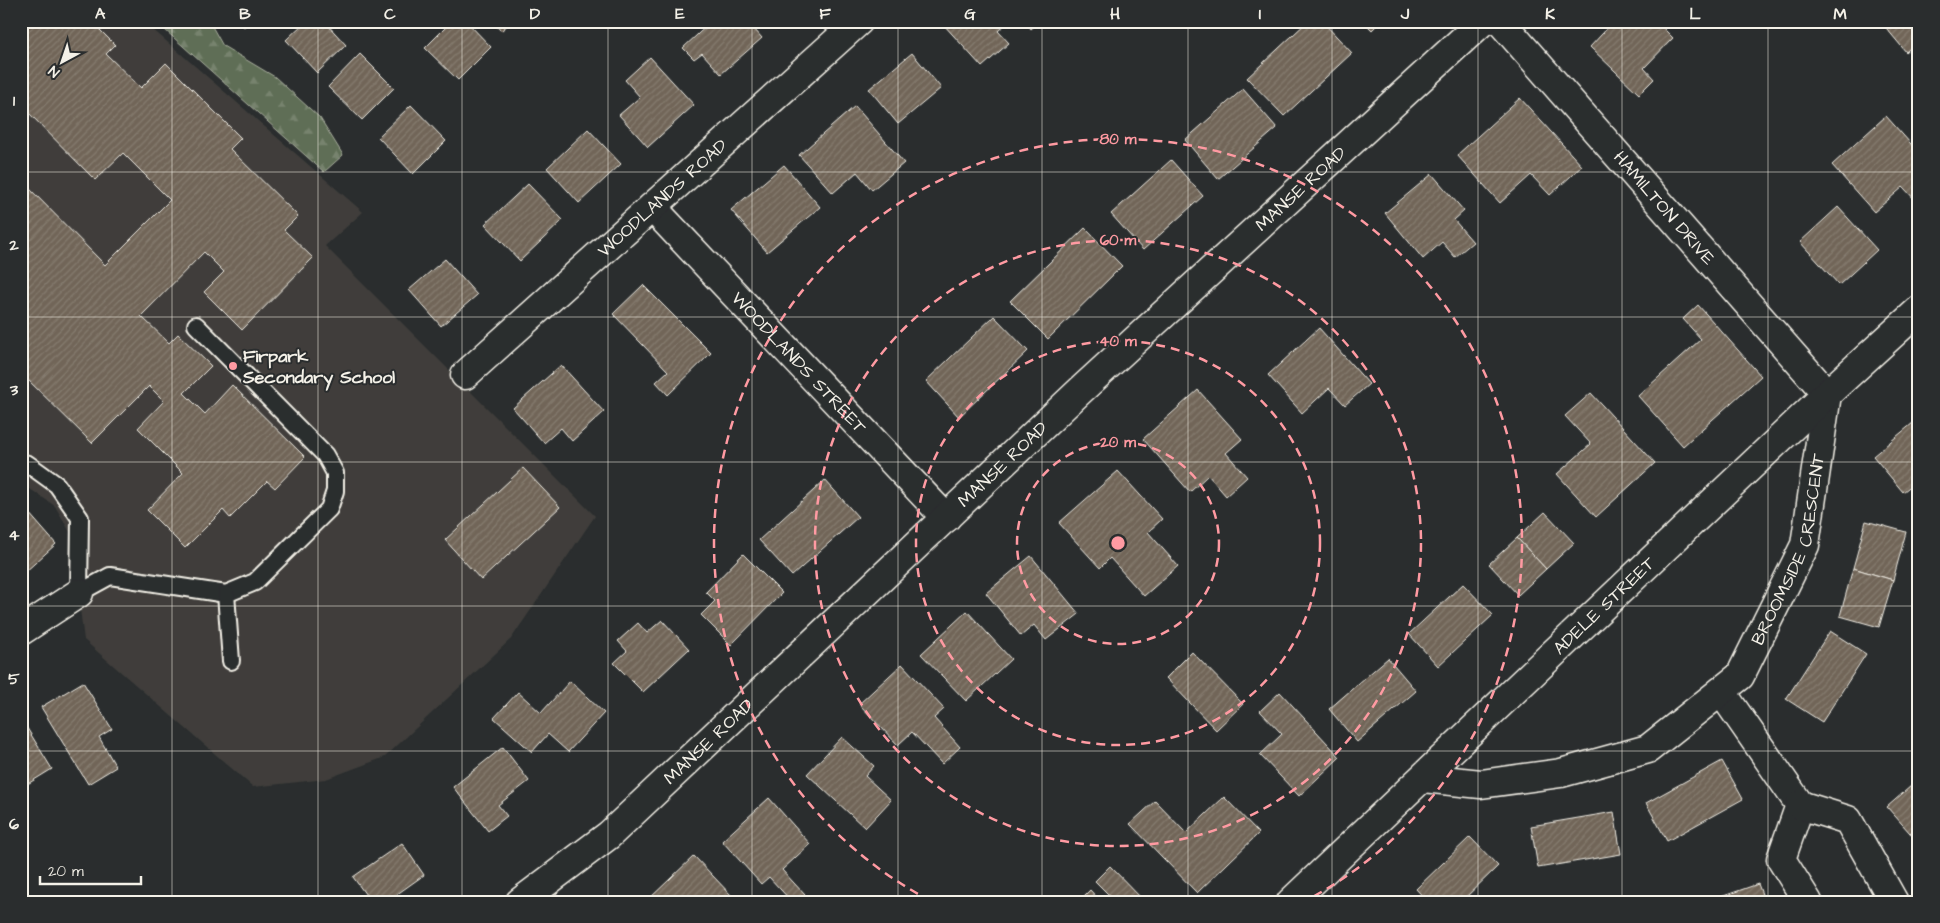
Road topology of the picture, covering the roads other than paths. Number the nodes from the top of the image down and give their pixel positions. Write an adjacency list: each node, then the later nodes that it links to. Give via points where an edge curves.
1 (859, 21): 4 (street, WOODLANDS ROAD)
2 (1482, 21): 10 (street, MANSE ROAD)
3 (1500, 21): 8 (street, HAMILTON DRIVE)
4 (652, 207): 7 (street, WOODLANDS ROAD); 10 (street, WOODLANDS STREET)
5 (1919, 310): 8 (street, ADELE STREET)
6 (196, 325): 12 (lane, via 325,455 335,473 335,491 329,509 255,582)
7 (465, 375)
8 (1827, 394): 15 (street, BROOMSIDE CRESCENT, via 1805,545 1740,676); 16 (street, ADELE STREET)
9 (21, 462): 11 (lane, via 57,485 80,518)
10 (946, 518): 19 (street, MANSE ROAD, via 609,835)
11 (79, 592): 12 (lane, via 110,576); 13 (street)
12 (226, 594): 14 (lane)
13 (21, 631)
14 (231, 661)
15 (1721, 691): 16 (street, BROOMSIDE CRESCENT, via 1648,749 1561,773 1499,782 1481,784); 17 (street)
16 (1423, 778): 18 (street, ADELE STREET)
17 (1800, 805): 20 (street, via 1781,859); 21 (street, via 1848,820)
18 (1302, 898)
19 (520, 902)
20 (1808, 902)
21 (1894, 902)

